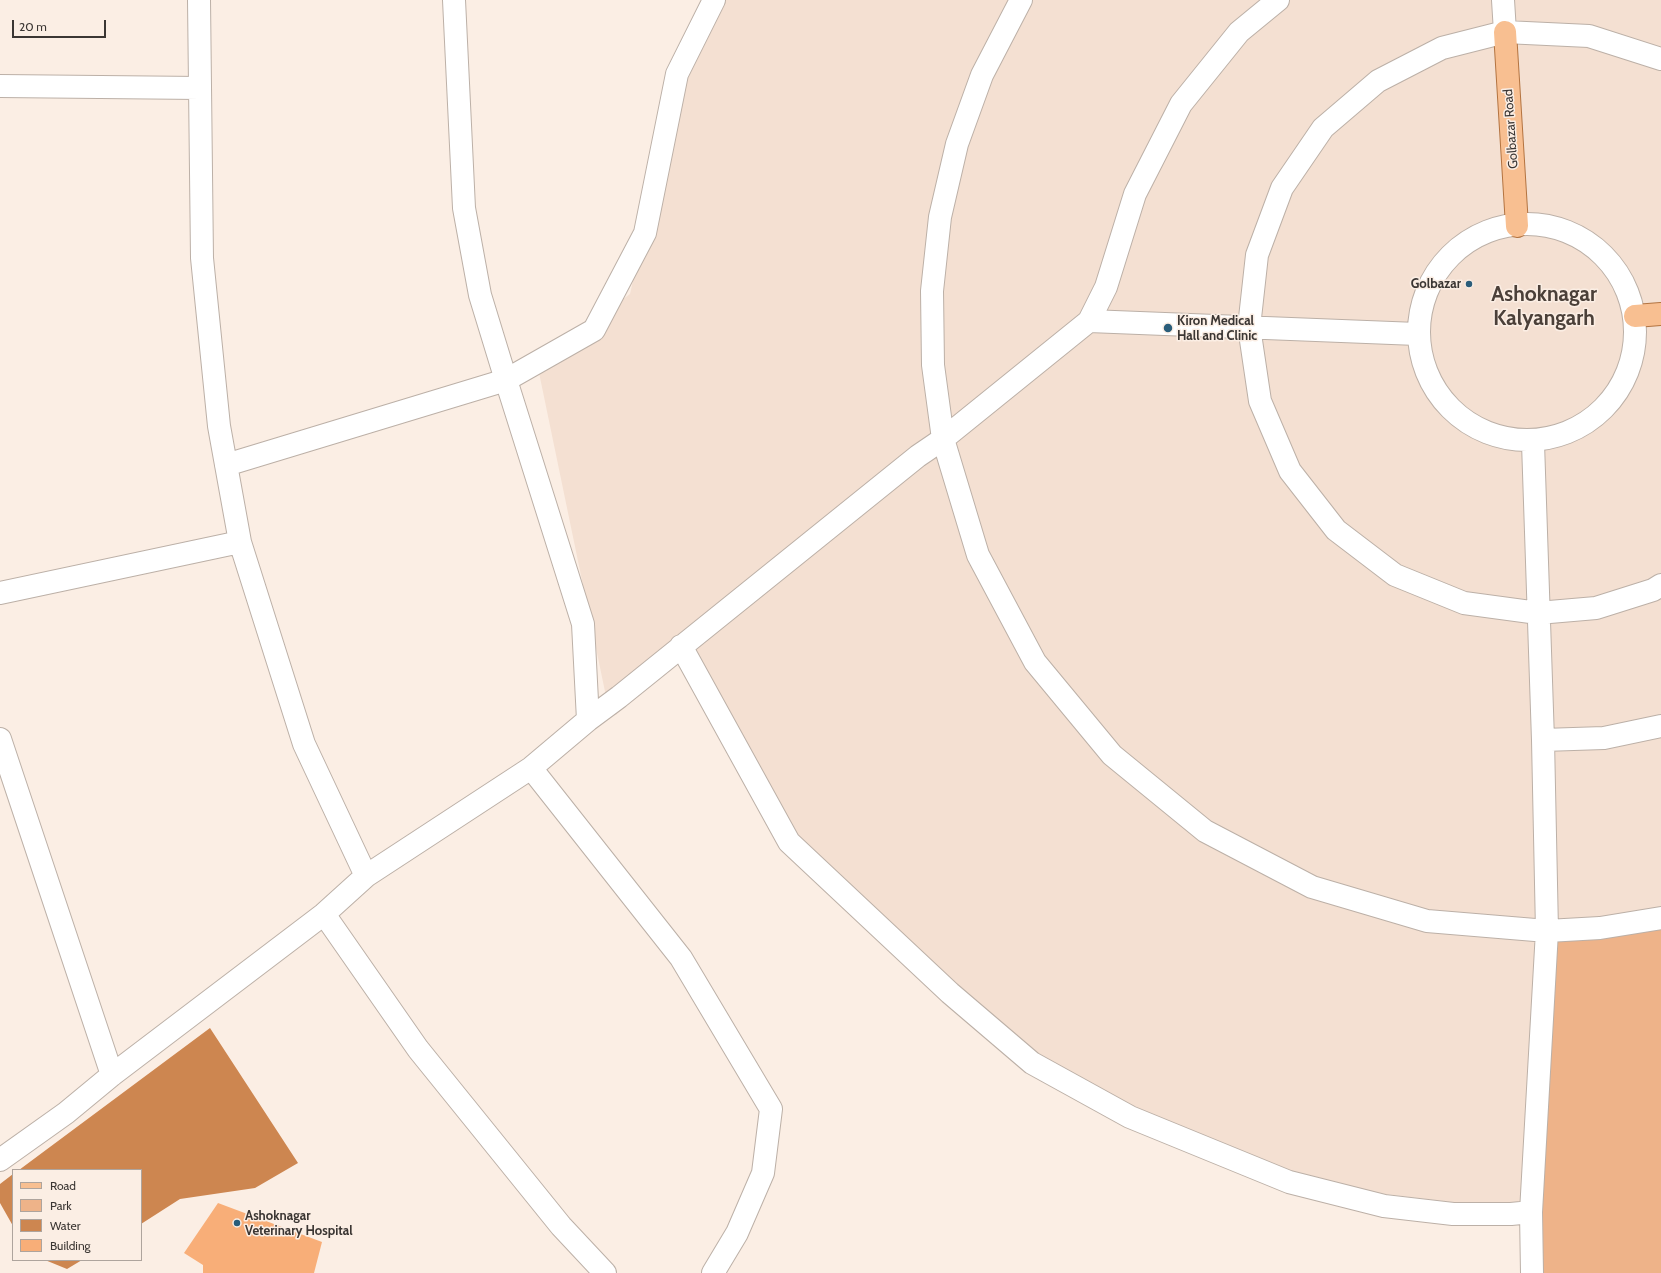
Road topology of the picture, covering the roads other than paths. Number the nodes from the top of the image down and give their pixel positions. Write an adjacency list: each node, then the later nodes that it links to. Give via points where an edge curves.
1 (199, 0): 10 (street)
2 (454, 0): 17 (street, via 464,208 480,295)
3 (714, 0): 17 (street, via 677,74 645,234 594,330)
4 (1022, 0): 18 (street, via 982,75 956,144 940,217 932,313 933,366)
5 (1278, 0): 14 (street, via 1239,32 1181,104 1135,194 1106,287)
6 (1503, 0): 7 (street)
7 (1505, 32): 8 (street, via 1589,36); 11 (main road, Golbazar Road); 15 (street, via 1442,48 1378,80 1323,128 1282,188 1257,255)
8 (1661, 59)
9 (0, 86): 10 (street)
10 (200, 88): 20 (street, via 202,258 219,426)
11 (1517, 226): 13 (street, via 1546,222 1603,251 1635,306); 16 (street, via 1482,230 1434,272)
12 (1661, 314): 13 (main road)
13 (1635, 316): 19 (street, via 1631,370 1593,421)
14 (1089, 321): 15 (street); 18 (street)
15 (1249, 328): 16 (street); 24 (street, via 1260,402 1290,471 1336,530 1395,575 1464,604)
16 (1417, 334): 19 (street, via 1434,390 1476,430)
17 (506, 380): 20 (street); 26 (street, via 583,624)
18 (943, 439): 25 (street, via 918,456); 34 (street, via 978,555 1035,662 1112,755 1205,831 1312,887 1427,921)
19 (1533, 443): 24 (street)
20 (226, 465): 21 (street)
21 (240, 542): 23 (street); 31 (street, via 304,744)
22 (1661, 585): 24 (street, via 1653,590 1596,608)
23 (0, 593)
24 (1538, 613): 29 (street)
25 (680, 646): 26 (street); 37 (street, via 789,842 950,993 1032,1063 1130,1117 1289,1182 1384,1206 1453,1214)
26 (588, 720): 30 (street)
27 (1661, 726): 29 (street, via 1604,738)
28 (0, 739): 35 (street)
29 (1543, 740): 34 (street)
30 (531, 768): 31 (street); 39 (street, via 681,958 771,1109 763,1173 737,1233)
31 (366, 876): 32 (street)
32 (324, 914): 35 (street); 38 (street, via 418,1049 561,1226)
33 (1661, 918): 34 (street, via 1600,928)
34 (1547, 931): 37 (street)
35 (112, 1075): 36 (street, via 66,1113)
36 (0, 1160)
37 (1531, 1212): 40 (street)
38 (604, 1273)
39 (713, 1273)
40 (1532, 1273)

